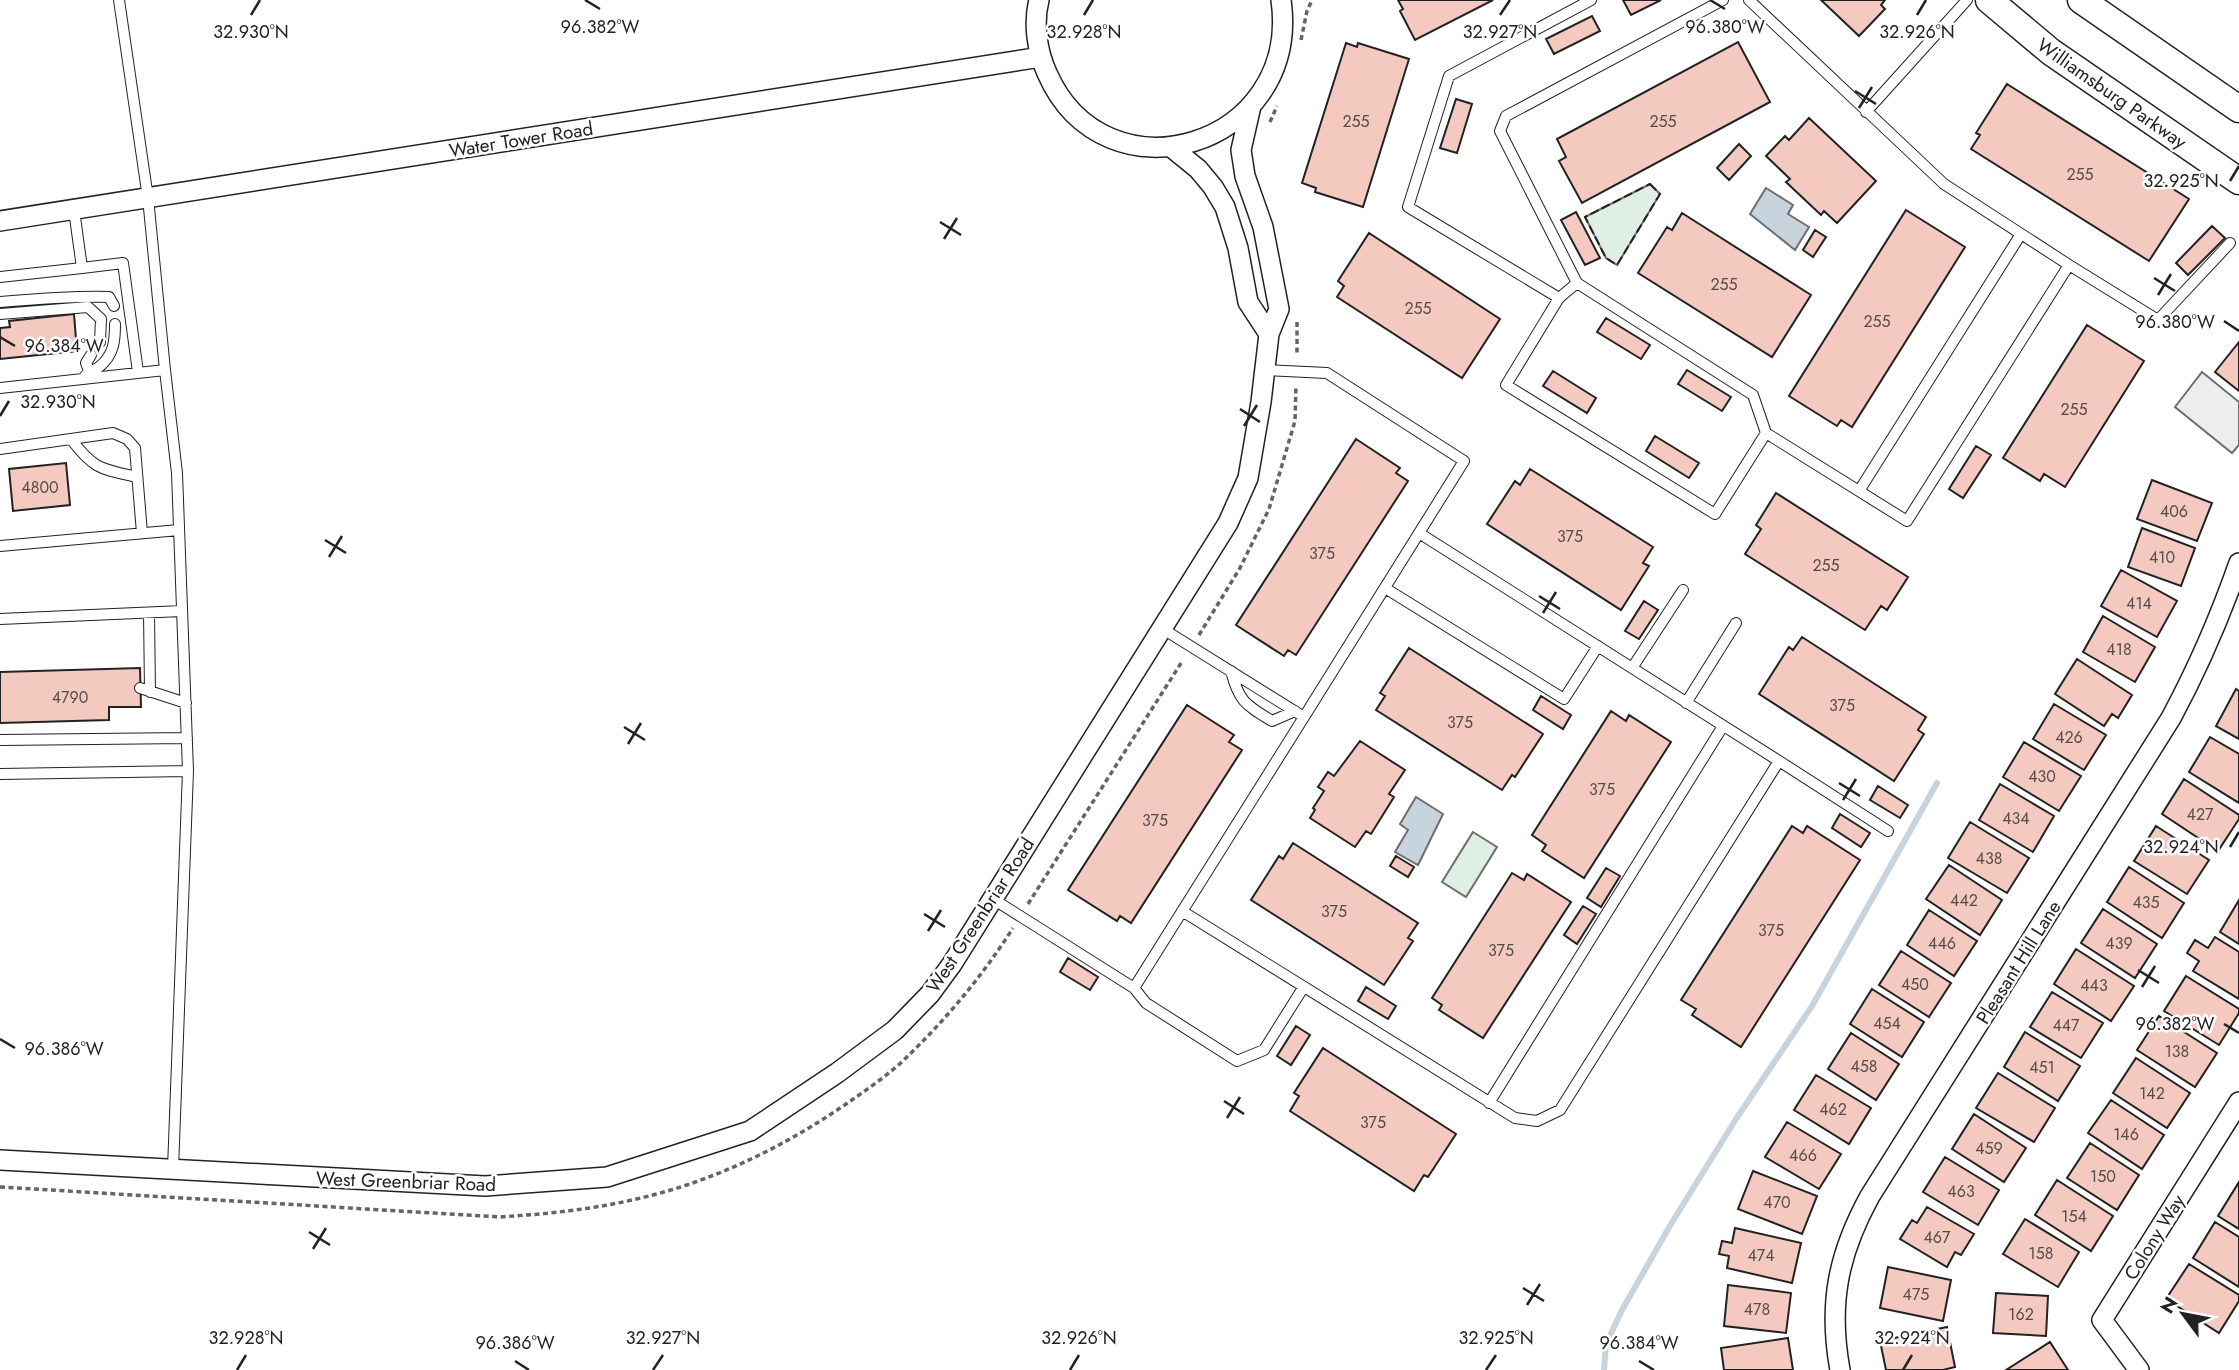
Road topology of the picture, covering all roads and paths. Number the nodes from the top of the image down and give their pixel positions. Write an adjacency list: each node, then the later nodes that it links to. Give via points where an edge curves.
1 (119, 0): 20 (lane)
2 (1039, 0): 12 (street, via 1036,26)
3 (1312, 0): 11 (path)
4 (1591, 0): 29 (lane, via 1449,76 1408,208)
5 (1723, 0): 28 (lane, via 1506,116 1500,131)
6 (1749, 0): 16 (lane)
7 (1967, 0): 16 (lane)
8 (1989, 0): 19 (street, Williamsburg Parkway, via 2051,52)
9 (2081, 0): 15 (street)
10 (1285, 5): 14 (street, via 1279,58)
11 (1300, 45)
12 (1041, 57): 18 (street, via 1063,101 1093,128 1130,144); 20 (street, Water Tower Road)
13 (1280, 100): 17 (path)
14 (1251, 106): 18 (street, via 1210,137); 35 (street, West Greenbriar Road, via 1241,150 1278,294 1279,309)
15 (2239, 108)
16 (1866, 112): 23 (lane, via 1944,184)
17 (1266, 129)
18 (1171, 147): 35 (street, via 1198,169 1226,207 1248,302)
19 (2239, 181)
20 (148, 198): 21 (street, Water Tower Road); 38 (lane)
21 (74, 209): 22 (street, Water Tower Road); 26 (lane)
22 (0, 221)
23 (2021, 234): 25 (lane); 48 (lane)
24 (2230, 243): 25 (lane, via 2158,320)
25 (2069, 265): 48 (lane, via 1907,521)
26 (82, 268): 27 (lane); 41 (lane, via 123,263)
27 (0, 276)
28 (1577, 283): 29 (lane); 44 (lane, via 1753,395)
29 (1559, 298): 44 (lane, via 1506,385 1715,514)
30 (0, 302): 31 (lane, via 97,297 109,298)
31 (114, 306)
32 (0, 314): 36 (lane, via 88,307 101,319)
33 (1296, 315): 40 (path)
34 (115, 324): 42 (lane, via 113,353)
35 (1269, 334): 39 (street, West Greenbriar Road)
36 (100, 342)
37 (90, 355): 42 (lane)
38 (165, 370): 41 (lane); 49 (lane, via 177,473)
39 (1265, 370): 40 (lane); 60 (street, West Greenbriar Road, via 1248,478 1228,523)
40 (1297, 371): 51 (lane, via 1327,373 1464,461); 62 (path, via 1295,421 1269,509)
41 (138, 372): 42 (lane)
42 (87, 374): 43 (lane)
43 (0, 388)
44 (1766, 433): 48 (lane)
45 (71, 439): 46 (lane); 47 (lane, via 87,460); 47 (lane, via 113,433 127,439 135,448)
46 (0, 449)
47 (137, 477): 50 (lane)
48 (1859, 491)
49 (178, 530): 50 (lane); 56 (lane)
50 (142, 533): 52 (lane)
51 (1419, 533): 54 (lane); 61 (lane)
52 (0, 546)
53 (2239, 564): 85 (street, Pleasant Hill Lane, via 2206,650 2171,718 1855,1223 1835,1295)
54 (1385, 588): 61 (lane, via 1564,699); 67 (lane)
55 (1683, 590): 63 (lane)
56 (182, 611): 57 (lane); 66 (lane)
57 (149, 613): 58 (lane); 66 (lane, via 145,690)
58 (0, 619)
59 (1736, 623): 65 (lane)
60 (1163, 629): 62 (lane); 75 (street, West Greenbriar Road)
61 (1598, 646): 63 (lane)
62 (1192, 647): 64 (lane); 77 (path)
63 (1632, 668): 65 (lane)
64 (1231, 671): 67 (lane); 67 (lane, via 1236,690 1254,710 1272,721)
65 (1686, 702): 68 (lane)
66 (186, 703): 69 (lane)
67 (1299, 714): 76 (lane)
68 (1723, 726): 71 (lane); 81 (lane)
69 (187, 738): 70 (lane); 72 (lane)
70 (0, 740)
71 (1779, 761): 74 (lane); 81 (lane, via 1560,1110 1537,1121 1515,1118)
72 (188, 771): 73 (lane); 83 (lane)
73 (0, 774)
74 (1888, 831)
75 (993, 900): 77 (lane); 83 (street, West Greenbriar Road, via 953,964 895,1030 750,1131 607,1177 485,1186)
76 (1182, 911): 78 (lane); 79 (lane)
77 (1020, 916): 78 (lane); 84 (path, via 954,1009 906,1058 868,1088 781,1145 725,1171 635,1200 500,1217)
78 (1134, 988): 79 (lane, via 1146,1003 1237,1061 1264,1050)
79 (1303, 988): 81 (lane)
80 (2239, 1102): 86 (street, Colony Way, via 2102,1320)
81 (1489, 1103)
82 (0, 1160): 83 (street, West Greenbriar Road)
83 (173, 1169)
84 (0, 1188)
85 (1840, 1370)
86 (2139, 1370)

